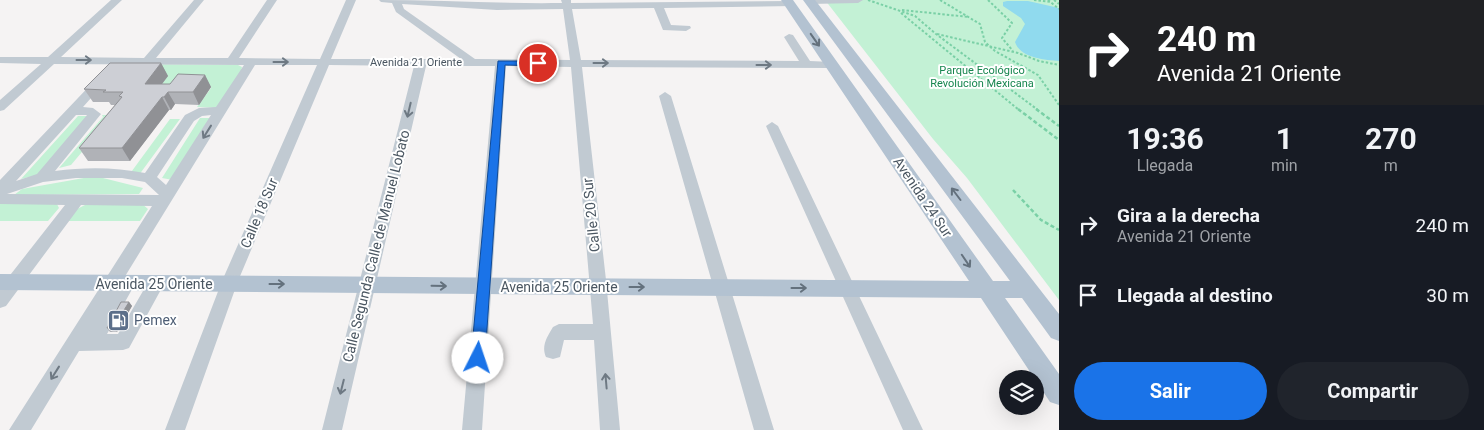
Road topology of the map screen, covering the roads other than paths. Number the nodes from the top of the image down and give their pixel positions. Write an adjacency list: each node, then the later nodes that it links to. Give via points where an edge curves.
1 (117, 0): 15 (street)
2 (199, 0): 17 (street)
3 (272, 0): 18 (street)
4 (351, 0): 20 (street, Calle 18 Sur)
5 (384, 0): 6 (street)
6 (396, 0): 10 (street, via 485,6); 22 (street, via 399,10)
7 (809, 0): 8 (street); 47 (main road, Avenida 24 Sur, one-way to 7)
8 (852, 0)
9 (789, 2): 11 (street); 26 (main road, Avenida 24 Sur, one-way to 26)
10 (567, 4): 11 (street); 24 (street, Calle 20 Sur)
11 (658, 6): 12 (street, via 666,27)
12 (686, 28)
13 (789, 37): 25 (street)
14 (0, 60): 15 (street, Avenida 21 Oriente)
15 (51, 60): 16 (street, Avenida 21 Oriente, one-way to 16); 28 (street)
16 (120, 60): 17 (street, Avenida 21 Oriente); 29 (street)
17 (147, 61): 18 (street, Avenida 21 Oriente)
18 (232, 61): 19 (street, Avenida 21 Oriente)
19 (252, 61): 20 (street, Avenida 21 Oriente, one-way to 20); 30 (street)
20 (324, 62): 21 (street, Avenida 21 Oriente); 40 (street, Calle 18 Sur)
21 (421, 62): 22 (street, Avenida 21 Oriente); 41 (street, Calle Segunda Calle de Manuel Lobato, one-way to 41)
22 (473, 62): 23 (street, Avenida 21 Oriente)
23 (501, 63): 24 (street, Avenida 21 Oriente); 42 (street)
24 (576, 63): 25 (street, Avenida 21 Oriente, one-way to 25); 43 (street, Calle 20 Sur)
25 (807, 65): 26 (street, Avenida 21 Oriente)
26 (832, 65): 46 (main road, Avenida 24 Sur, one-way to 46)
27 (665, 96): 44 (street)
28 (0, 107)
29 (73, 111): 32 (street, via 95,114); 34 (street)
30 (220, 111): 33 (street, via 199,112 190,118); 35 (street, one-way to 35)
31 (772, 126): 45 (street)
32 (42, 177): 33 (street, via 115,173); 34 (street)
33 (148, 178): 35 (street)
34 (0, 190)
35 (166, 198): 37 (street); 48 (street)
36 (0, 199): 37 (street)
37 (78, 199): 38 (street)
38 (8, 283): 48 (main road, Avenida 25 Oriente); 49 (street)
39 (156, 284): 40 (main road, Avenida 25 Oriente); 48 (main road, Avenida 25 Oriente); 50 (street)
40 (228, 284): 41 (main road, Avenida 25 Oriente, one-way to 41); 58 (street, Calle 18 Sur)
41 (367, 285): 42 (main road, Avenida 25 Oriente, one-way to 42); 59 (street, Calle Segunda Calle de Manuel Lobato, one-way to 59)
42 (484, 286): 43 (main road, Avenida 25 Oriente); 60 (street)
43 (598, 287): 44 (main road, Avenida 25 Oriente, one-way to 44); 52 (street, Calle 20 Sur)
44 (722, 288): 45 (main road, Avenida 25 Oriente, one-way to 45); 62 (street)
45 (847, 289): 46 (main road, Avenida 25 Oriente); 63 (street)
46 (987, 290): 47 (main road, Avenida 25 Oriente); 56 (main road, Avenida 24 Sur)
47 (1028, 290): 51 (main road, Avenida 24 Sur)
48 (113, 294): 50 (street); 53 (street); 54 (street)
49 (0, 301)
50 (145, 303): 54 (street, via 123,342)
51 (1059, 331)
52 (602, 332): 55 (street, via 559,332); 61 (street, Calle 20 Sur, one-way to 52)
53 (74, 343): 54 (street); 57 (street, one-way to 57)
54 (93, 343)
55 (553, 351)
56 (1059, 394)
57 (20, 430)
58 (175, 430)
59 (332, 430)
60 (472, 430)
61 (610, 430)
62 (764, 430)
63 (913, 430)

